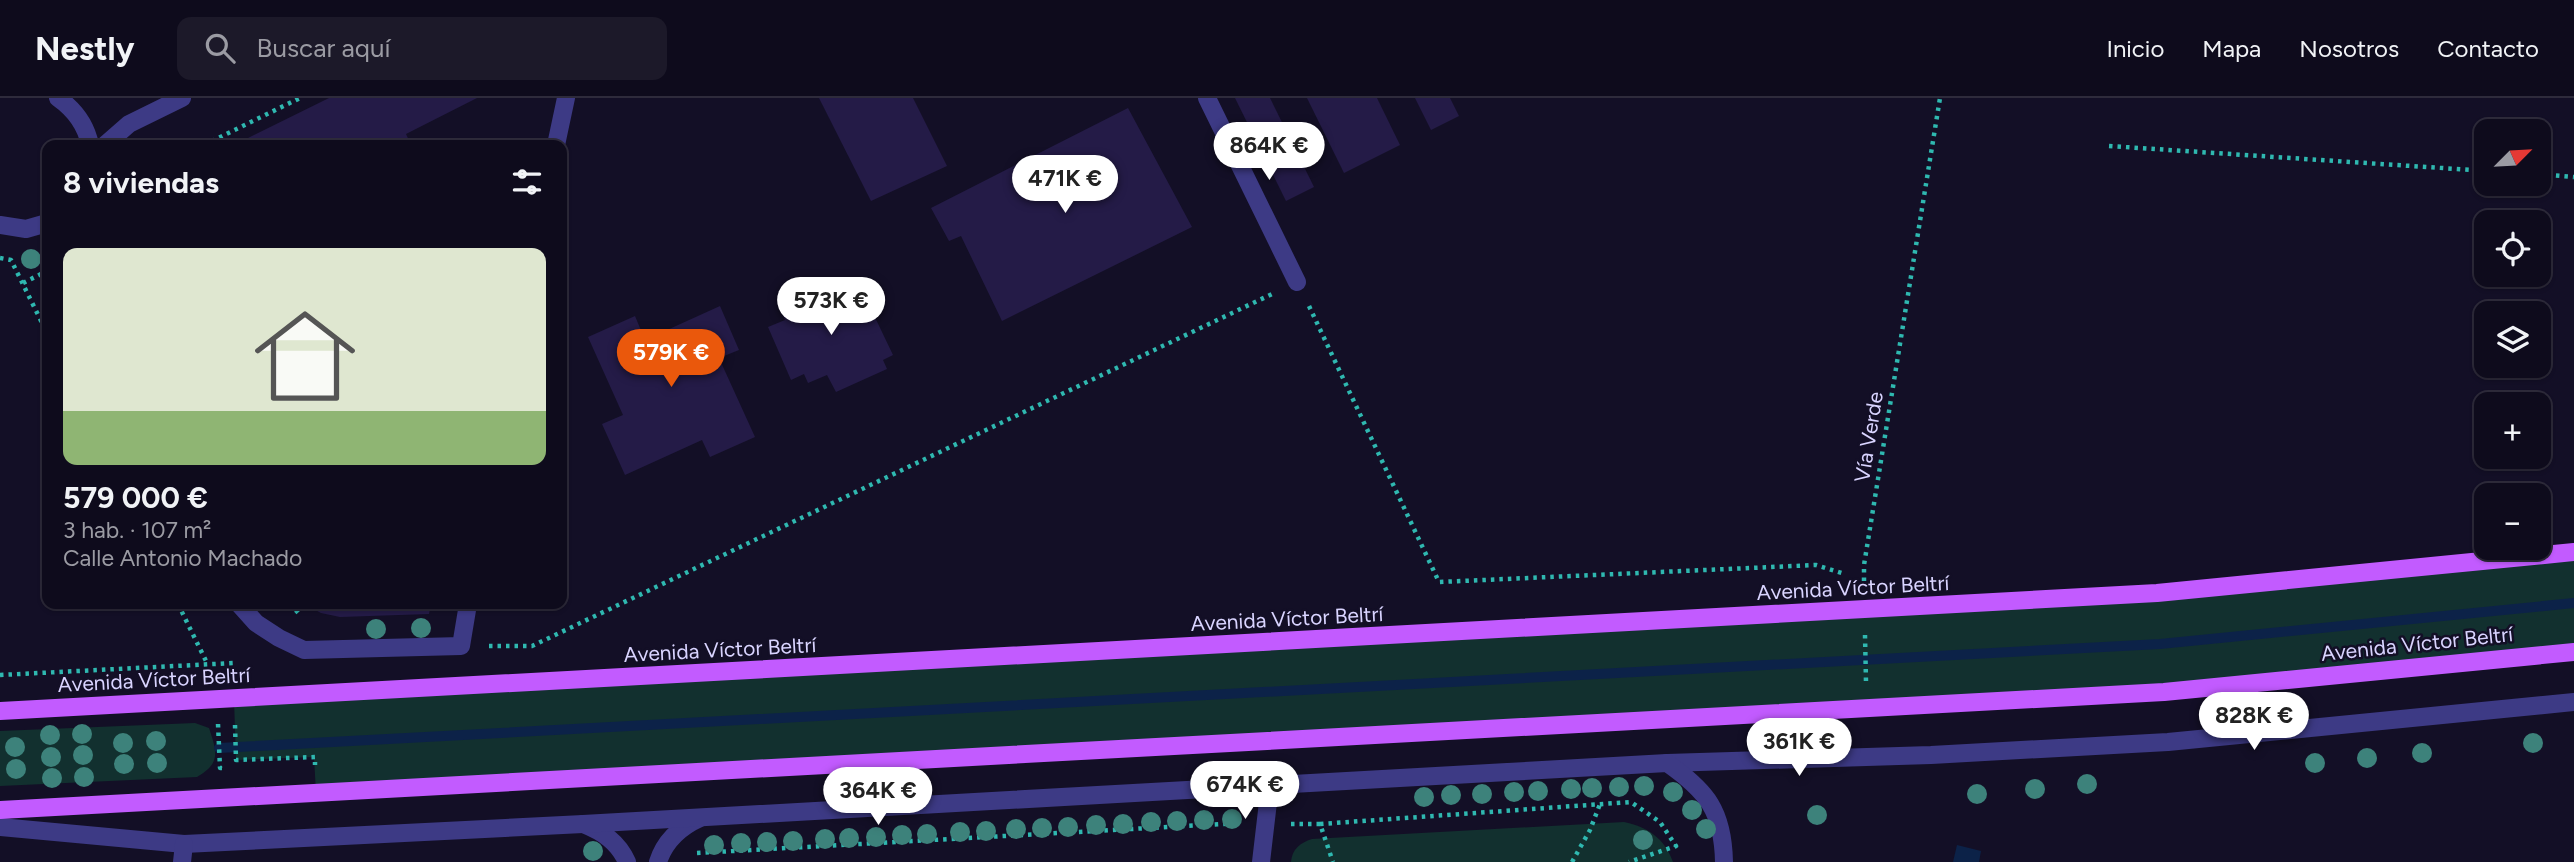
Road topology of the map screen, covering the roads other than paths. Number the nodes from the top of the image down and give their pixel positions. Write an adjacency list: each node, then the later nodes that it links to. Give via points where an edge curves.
1 (58, 98): 5 (street, via 77,114)
2 (182, 98): 6 (street, via 129,124)
3 (566, 98): 7 (street)
4 (1206, 98): 10 (street)
5 (88, 140)
6 (111, 140)
7 (557, 140)
8 (42, 224): 9 (street, via 26,229)
9 (0, 225)
10 (1297, 282)
11 (2574, 552): 16 (main road, Avenida Víctor Beltrí, via 2157,593)
12 (243, 609): 13 (street, via 256,624 304,650 461,646)
13 (467, 609)
14 (2574, 652): 19 (main road, Avenida Víctor Beltrí, via 2164,692)
15 (2574, 702): 17 (street, via 2168,742)
16 (0, 711)
17 (1667, 763): 18 (street); 28 (street, via 1708,799 1721,830)
18 (1269, 785): 20 (street); 27 (street)
19 (0, 810)
20 (700, 818): 21 (street); 26 (street, via 669,839)
21 (583, 824): 23 (street); 25 (street, via 607,836)
22 (0, 827): 23 (street)
23 (184, 844): 24 (street)
24 (182, 862)
25 (627, 862)
26 (657, 862)
27 (1261, 862)
28 (1724, 862)

